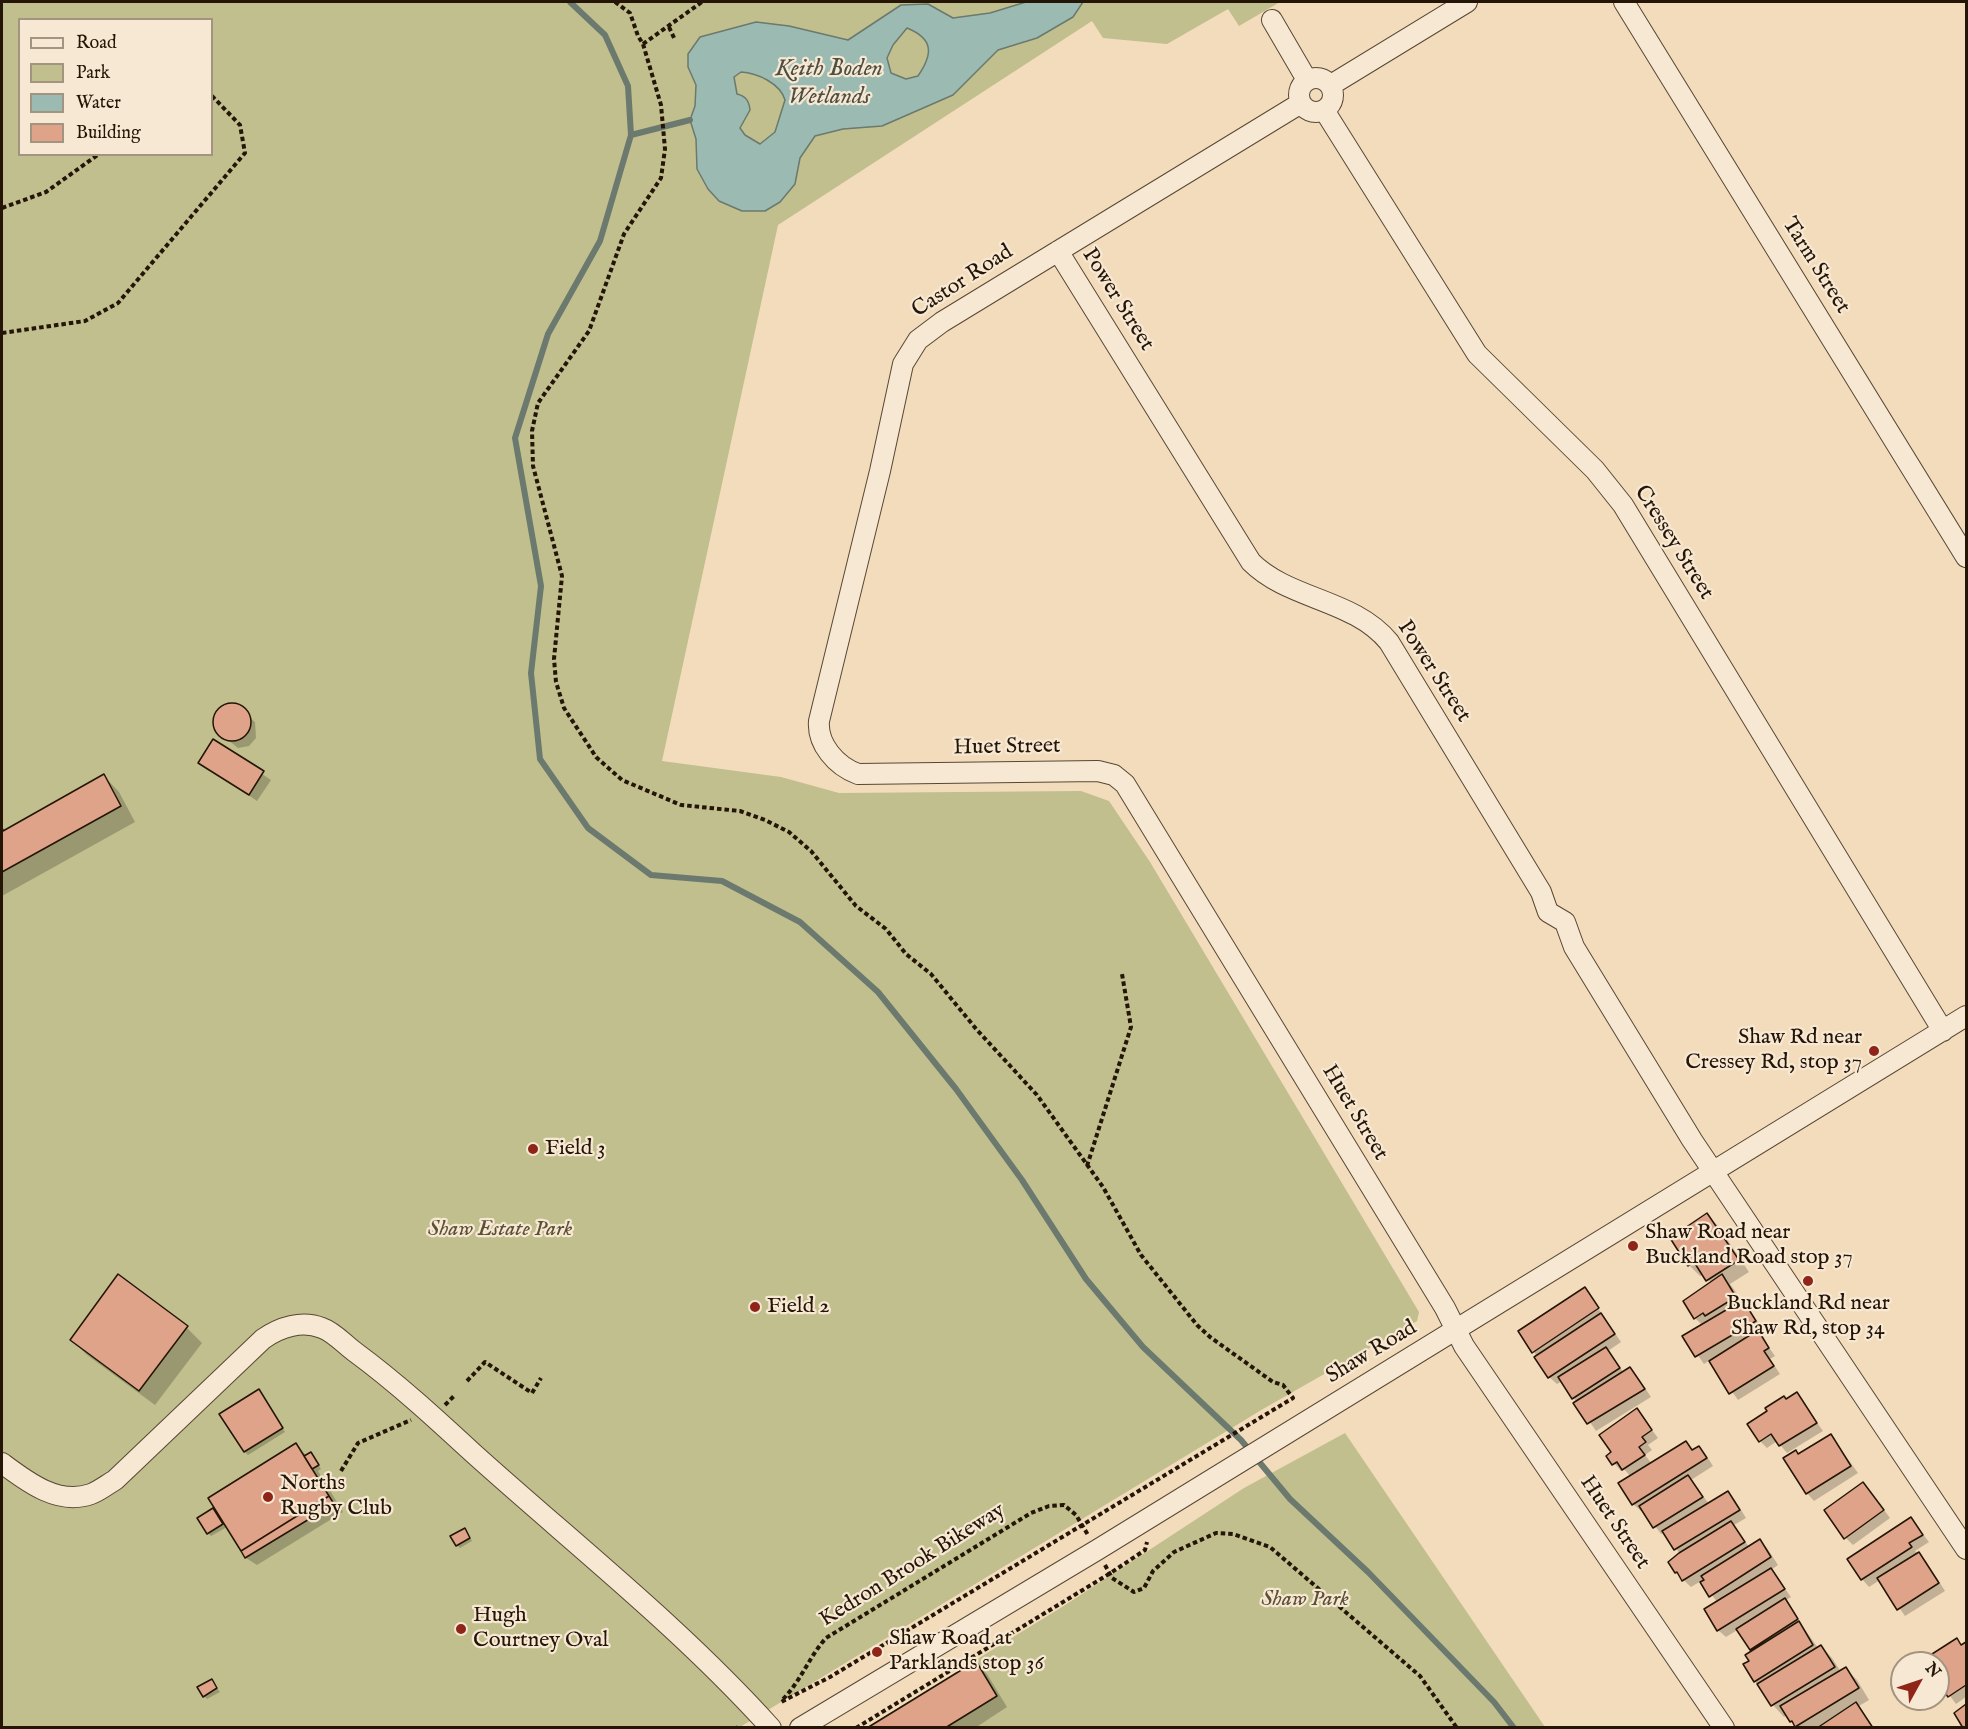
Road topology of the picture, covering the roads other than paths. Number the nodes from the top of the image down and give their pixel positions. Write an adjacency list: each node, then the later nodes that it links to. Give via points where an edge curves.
1 (1467, 2): 5 (street)
2 (1623, 2): 9 (street, Tarm Street)
3 (1272, 20): 4 (street)
4 (1307, 80): 5 (street, via 1323,78); 6 (street, via 1300,88)
5 (1331, 86): 7 (street, via 1334,97)
6 (1301, 103): 7 (street, via 1309,111); 8 (street, Castor Road)
7 (1324, 110): 12 (street, Cressey Street, via 1477,354 1595,470 1623,505)
8 (1058, 251): 10 (street, Castor Road, via 935,326 907,354 819,721); 13 (street, Power Street, via 1251,562 1269,576 1371,622 1389,642 1541,892 1548,912 1565,922 1574,947)
9 (1966, 556)
10 (824, 745): 14 (street, Huet Street, via 848,770 858,774 1088,770 1107,772 1120,779)
11 (1966, 1016): 12 (street, Shaw Road)
12 (1943, 1031): 13 (street, Shaw Road)
13 (1714, 1171): 14 (street, Shaw Road); 16 (street, Power Street)
14 (1456, 1329): 18 (street, Shaw Road); 19 (street, Huet Street)
15 (2, 1463): 17 (street, via 34,1487 61,1496 90,1495 115,1480 263,1339 276,1330 303,1324 324,1328 412,1397 552,1524 647,1603 718,1670)
16 (1966, 1549)
17 (771, 1728)
18 (800, 1728)
19 (1724, 1728)

